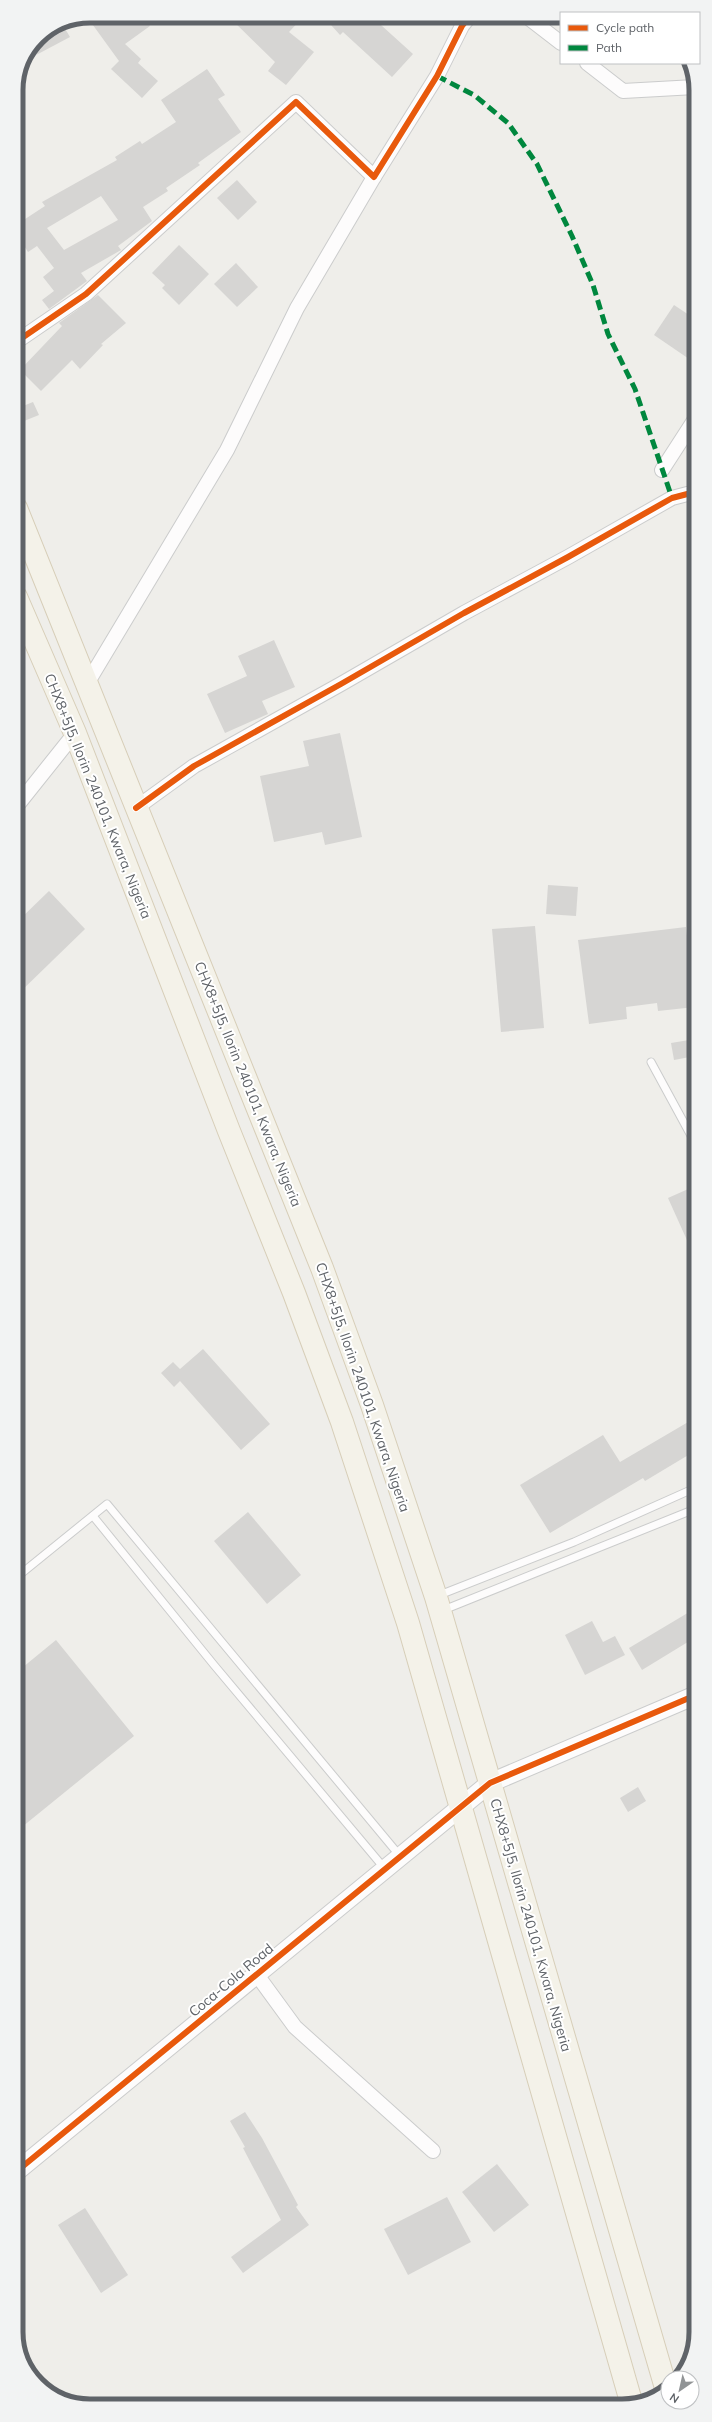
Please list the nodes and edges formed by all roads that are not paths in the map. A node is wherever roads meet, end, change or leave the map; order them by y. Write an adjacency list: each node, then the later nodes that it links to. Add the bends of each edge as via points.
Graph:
1 (461, 23): 6 (street, via 437,76)
2 (535, 23): 3 (street)
3 (560, 42)
4 (588, 64): 5 (street, via 623,91)
5 (689, 87)
6 (374, 177): 7 (street, via 296,102 86,294); 13 (street, via 297,308 227,450)
7 (23, 337)
8 (689, 428): 9 (street)
9 (662, 470)
10 (689, 494): 16 (street, via 672,498 194,766)
11 (23, 525): 13 (main road, CHX8+5J5, Ilorin 240101, Kwara, Nigeria)
12 (23, 613): 14 (main road, CHX8+5J5, Ilorin 240101, Kwara, Nigeria)
13 (88, 682): 16 (main road, CHX8+5J5, Ilorin 240101, Kwara, Nigeria)
14 (75, 733): 15 (street); 26 (main road, CHX8+5J5, Ilorin 240101, Kwara, Nigeria, via 342,1422 408,1623)
15 (23, 798)
16 (136, 808): 23 (main road, CHX8+5J5, Ilorin 240101, Kwara, Nigeria, via 322,1268 372,1404)
17 (651, 1062): 18 (lane)
18 (689, 1132)
19 (689, 1491): 23 (lane)
20 (689, 1512): 23 (lane)
21 (93, 1516): 22 (lane); 27 (lane, via 107,1504); 28 (lane)
22 (23, 1572)
23 (438, 1604): 25 (main road, CHX8+5J5, Ilorin 240101, Kwara, Nigeria)
24 (689, 1698): 25 (street, Coca-Cola Road)
25 (490, 1783): 26 (street, Coca-Cola Road); 32 (main road, CHX8+5J5, Ilorin 240101, Kwara, Nigeria)
26 (460, 1807): 27 (street, Coca-Cola Road); 33 (main road, CHX8+5J5, Ilorin 240101, Kwara, Nigeria)
27 (400, 1857): 28 (street, Coca-Cola Road)
28 (385, 1869): 29 (street, Coca-Cola Road)
29 (257, 1975): 30 (street, via 295,2028); 31 (street, Coca-Cola Road)
30 (433, 2151)
31 (23, 2166)
32 (661, 2370)
33 (630, 2398)

